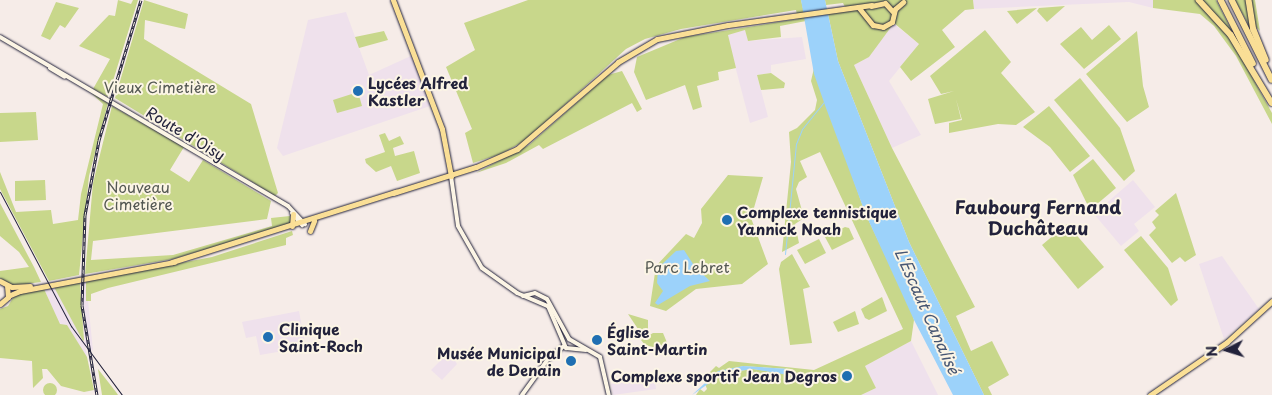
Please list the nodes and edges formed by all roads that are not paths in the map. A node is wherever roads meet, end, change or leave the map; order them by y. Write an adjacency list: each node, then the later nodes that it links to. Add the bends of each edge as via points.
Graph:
1 (1199, 0): 15 (highway, via 1231,35)
2 (1221, 0): 15 (highway)
3 (1232, 0): 14 (highway)
4 (1249, 0): 13 (highway, via 1255,33)
5 (394, 1): 17 (main road, via 437,113)
6 (905, 1): 7 (main road); 10 (main road)
7 (889, 5): 8 (main road, via 881,2); 10 (main road)
8 (872, 6): 9 (main road); 11 (main road)
9 (857, 7): 11 (main road); 16 (main road, via 660,38 641,47 596,80 529,141)
10 (894, 13): 11 (main road, via 892,22 883,27 873,25)
11 (868, 16)
12 (1, 37): 20 (street, Route d'Oisy)
13 (1272, 73)
14 (1272, 80)
15 (1272, 102)
16 (500, 157): 18 (main road); 19 (main road)
17 (450, 163): 18 (main road); 19 (main road)
18 (460, 170): 19 (main road)
19 (451, 174): 22 (main road); 32 (street, via 458,226 479,264)
20 (281, 203): 21 (street); 24 (street)
21 (293, 214): 24 (street); 25 (main road)
22 (330, 214): 23 (main road); 24 (main road)
23 (314, 221): 24 (main road); 26 (main road)
24 (303, 224): 25 (main road); 27 (main road, via 226,251)
25 (292, 226): 27 (main road)
26 (310, 231)
27 (172, 262): 28 (main road)
28 (91, 277): 30 (main road); 31 (main road)
29 (0, 281): 30 (main road)
30 (7, 286): 31 (main road)
31 (8, 296): 34 (main road)
32 (523, 296): 36 (street, via 535,293 548,299); 38 (street, via 548,306)
33 (1272, 301): 37 (main road)
34 (0, 304)
35 (1272, 305): 37 (main road)
36 (572, 342): 38 (street); 38 (street); 39 (street)
37 (1225, 343): 42 (main road)
38 (565, 347): 39 (street); 40 (street, via 548,359)
39 (586, 350): 41 (street, via 598,355 603,362)
40 (522, 395)
41 (609, 395)
42 (1150, 395)

